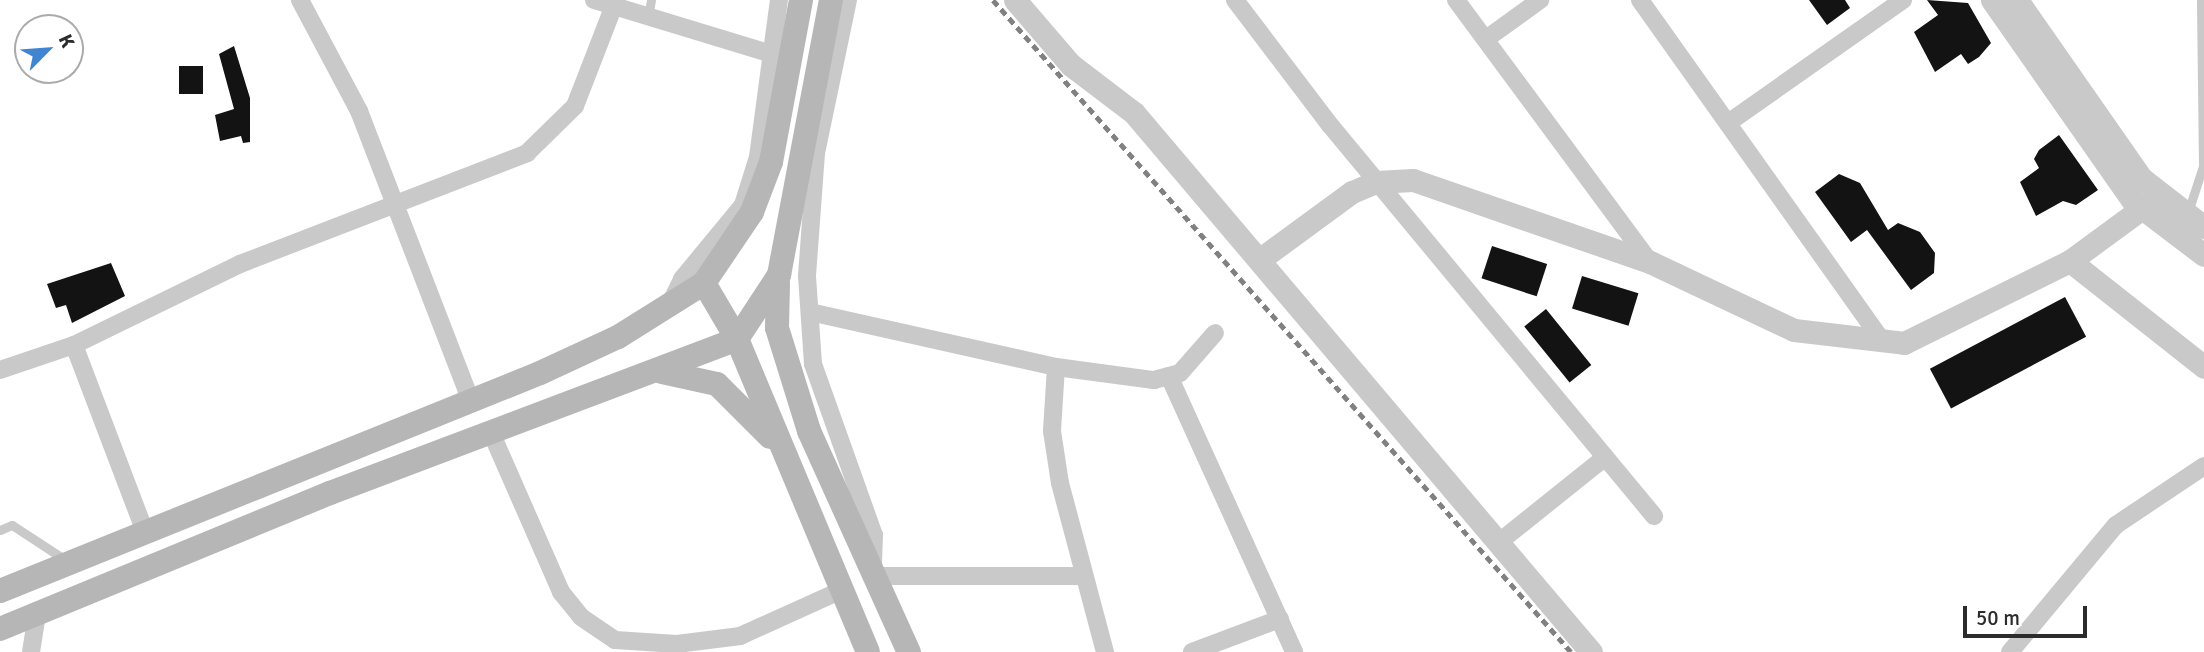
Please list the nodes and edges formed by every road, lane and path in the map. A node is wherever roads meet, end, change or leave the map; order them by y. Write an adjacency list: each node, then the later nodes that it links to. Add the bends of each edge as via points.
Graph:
1 (300, 0): 24 (street, via 359,111)
2 (594, 0): 16 (street)
3 (779, 0): 20 (street)
4 (801, 0): 31 (main road, via 771,162 752,212)
5 (831, 0): 30 (main road)
6 (848, 0): 33 (street, via 816,153)
7 (1014, 0): 27 (street, via 1071,65 1134,113)
8 (1456, 0): 18 (street)
9 (1540, 0): 18 (street)
10 (1640, 0): 21 (street)
11 (1903, 0): 21 (street)
12 (1992, 0): 23 (street, via 2094,152)
13 (2017, 0): 23 (street, via 2141,177)
14 (2201, 0): 19 (lane)
15 (1245, 4): 22 (street)
16 (613, 8): 17 (street); 24 (street, via 584,91 553,133 513,160)
17 (649, 9): 20 (street)
18 (1486, 39): 29 (street)
19 (2203, 44): 25 (lane, via 2203,166)
20 (772, 54): 32 (street, via 758,157 743,205 682,279)
21 (1728, 123): 36 (street)
22 (1376, 182): 27 (street, via 1352,192); 29 (street, via 1413,180); 45 (street)
23 (2152, 202): 25 (street); 26 (street); 28 (street)
24 (394, 206): 37 (street, via 240,264); 43 (street)
25 (2195, 220)
26 (2204, 255)
27 (1259, 260): 51 (street)
28 (2070, 261): 36 (street, via 1904,343); 39 (street)
29 (1650, 262): 36 (street, via 1794,330)
30 (779, 275): 35 (main road); 53 (main road, via 778,328 787,370)
31 (704, 283): 32 (main road); 35 (main road)
32 (669, 308): 43 (main road, via 618,337)
33 (810, 312): 38 (street); 53 (street, via 813,365 874,535)
34 (1214, 333): 42 (street, via 1199,359)
35 (737, 339): 41 (main road); 46 (main road)
36 (1883, 342)
37 (74, 345): 40 (street); 49 (street)
38 (1056, 367): 42 (street); 54 (street, via 1052,431)
39 (2204, 367)
40 (0, 370)
41 (658, 371): 44 (main road); 46 (main road, via 717,384 742,403)
42 (1169, 376): 58 (street)
43 (471, 401): 49 (main road)
44 (490, 430): 55 (street, via 561,592 581,617 615,640 677,644 740,636); 57 (main road)
45 (1604, 458): 48 (street); 51 (street)
46 (789, 462): 55 (main road)
47 (2204, 466): 67 (street, via 2116,525)
48 (1654, 516)
49 (144, 529): 52 (main road)
50 (0, 530): 52 (lane, via 12,525)
51 (1498, 543): 66 (street)
52 (68, 562): 56 (main road)
53 (874, 573): 54 (street); 55 (main road); 62 (main road)
54 (1080, 576): 63 (street)
55 (842, 590): 61 (main road)
56 (0, 591)
57 (37, 615): 59 (main road); 60 (street)
58 (1280, 619): 64 (street); 65 (street)
59 (0, 629)
60 (31, 652)
61 (868, 652)
62 (909, 652)
63 (1105, 652)
64 (1192, 652)
65 (1294, 652)
66 (1591, 652)
67 (2010, 652)

